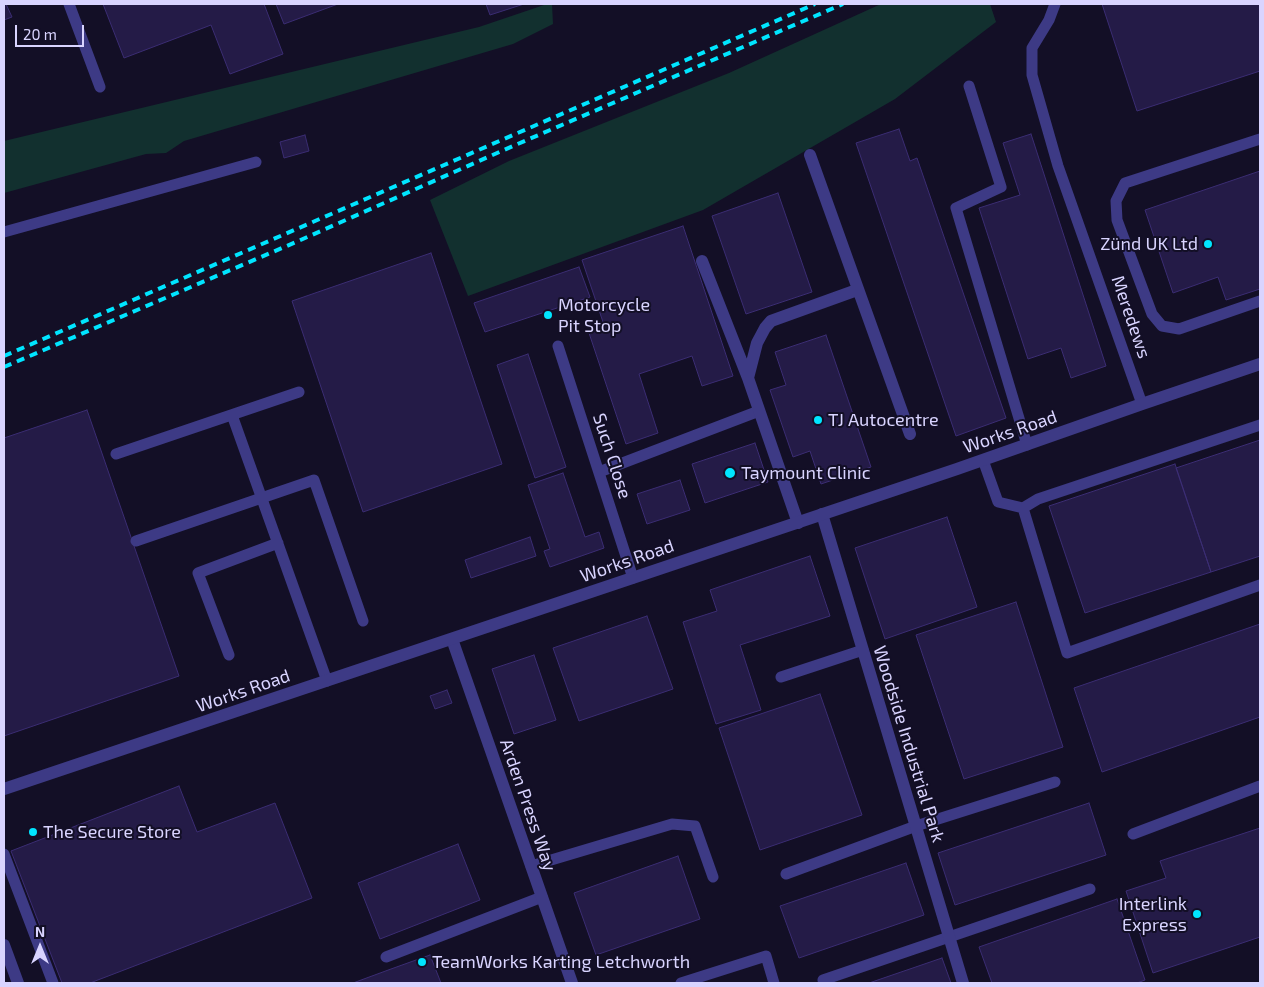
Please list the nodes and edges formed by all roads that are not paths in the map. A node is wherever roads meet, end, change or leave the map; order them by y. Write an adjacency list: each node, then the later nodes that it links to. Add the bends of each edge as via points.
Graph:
1 (69, 4): 4 (lane)
2 (1055, 4): 16 (lane, Meredews, via 1032,48 1032,75 1058,166)
3 (969, 86): 21 (lane, via 1001,187 956,208)
4 (100, 87)
5 (1260, 139): 11 (lane, via 1124,183 1116,200 1117,220 1152,314 1162,326 1180,329)
6 (810, 154): 10 (street)
7 (256, 162): 8 (lane)
8 (4, 232)
9 (702, 261): 14 (street)
10 (857, 290): 14 (street, via 771,321 757,343); 20 (street)
11 (1260, 301)
12 (558, 346): 24 (lane, Such Close)
13 (1260, 364): 16 (street, Works Road)
14 (748, 378): 17 (street)
15 (299, 392): 18 (lane)
16 (1142, 404): 21 (street, Works Road)
17 (759, 411): 24 (lane); 28 (street)
18 (232, 415): 22 (lane); 25 (lane)
19 (1260, 425): 26 (lane, via 1038,499)
20 (910, 434)
21 (1027, 445): 23 (street, Works Road)
22 (116, 454)
23 (984, 460): 26 (lane, via 998,502); 27 (street, Works Road)
24 (599, 472): 31 (lane, Such Close)
25 (262, 498): 29 (lane); 30 (lane); 33 (lane, via 314,480)
26 (1023, 508): 32 (lane, via 1067,653)
27 (822, 514): 28 (street, Works Road); 35 (street, Woodside Industrial Park)
28 (798, 523): 31 (street, Works Road)
29 (136, 541)
30 (278, 543): 36 (lane, via 198,573); 38 (lane)
31 (633, 578): 34 (street, Works Road)
32 (1260, 585)
33 (363, 621)
34 (452, 639): 38 (street, Works Road); 45 (street, Arden Press Way)
35 (863, 650): 37 (lane); 42 (street, Woodside Industrial Park)
36 (229, 655)
37 (781, 677)
38 (328, 681): 41 (street, Works Road)
39 (1055, 782): 42 (lane)
40 (1260, 786): 43 (lane)
41 (4, 789)
42 (916, 826): 46 (lane); 50 (street, Woodside Industrial Park)
43 (1132, 834)
44 (4, 854): 55 (lane)
45 (531, 866): 47 (lane, via 672,824 695,826); 49 (street, Arden Press Way)
46 (786, 874)
47 (713, 877)
48 (1090, 889): 50 (lane)
49 (542, 897): 52 (lane); 56 (street, Arden Press Way)
50 (949, 937): 53 (lane); 59 (street, Woodside Industrial Park)
51 (4, 945): 54 (street)
52 (386, 957)
53 (823, 980)
54 (18, 983)
55 (53, 983)
56 (572, 983)
57 (681, 983): 58 (lane, via 766,956)
58 (774, 983)
59 (963, 983)

